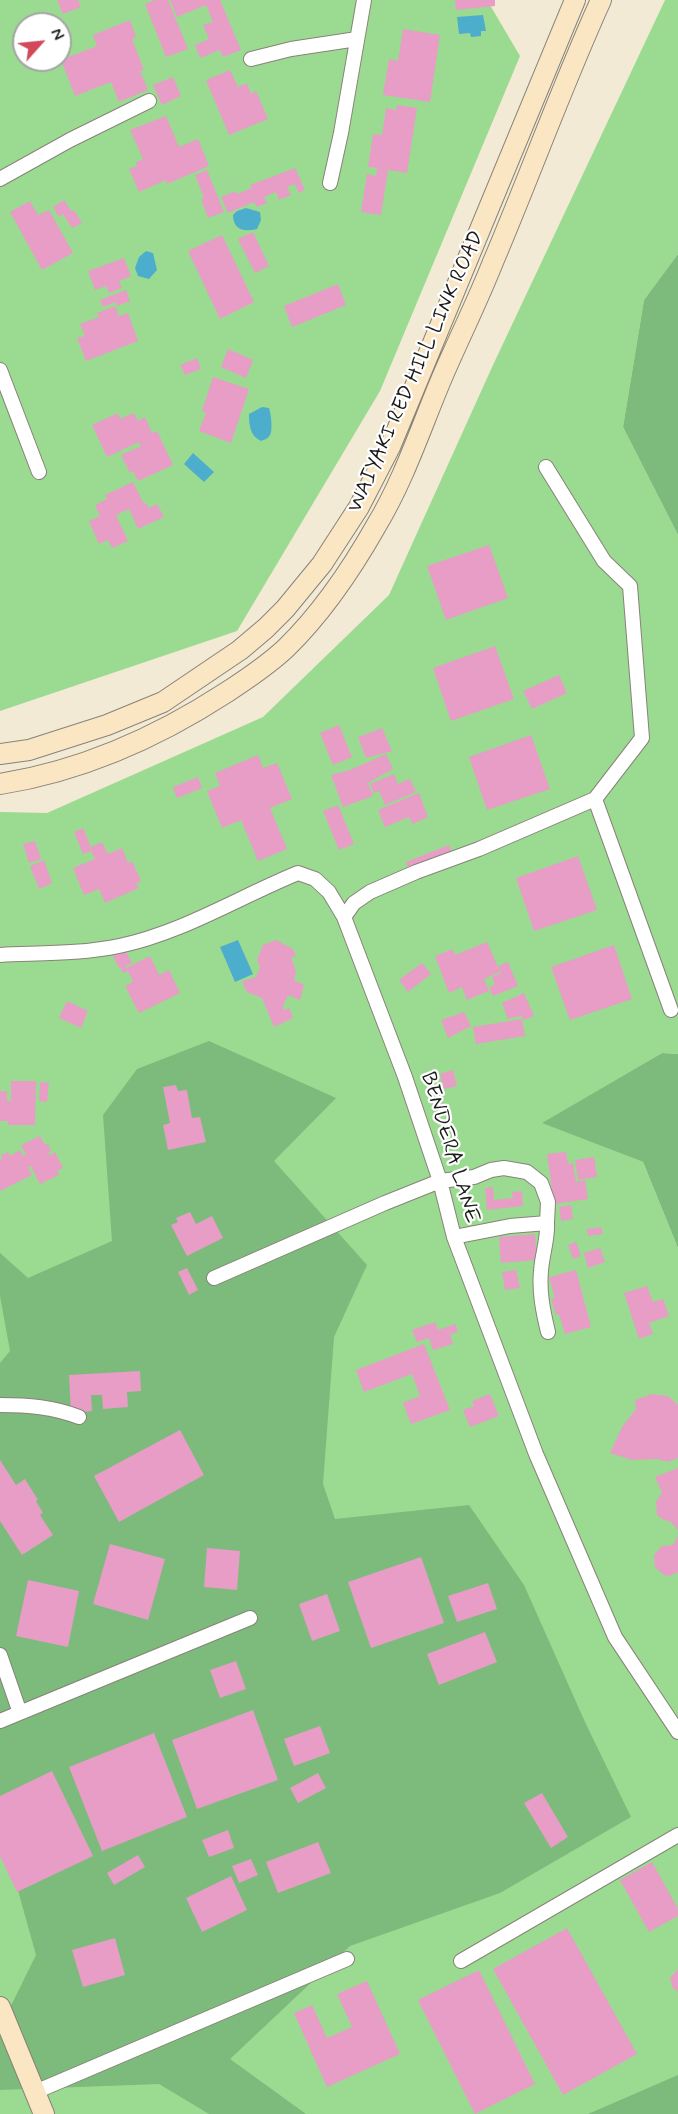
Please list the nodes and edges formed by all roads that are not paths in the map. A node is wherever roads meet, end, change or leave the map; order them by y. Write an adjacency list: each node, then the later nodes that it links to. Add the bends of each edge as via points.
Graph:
1 (364, 0): 4 (street)
2 (575, 0): 12 (main road, WAIYAKI RED HILL LINK ROAD, via 390,447 359,507 322,564 266,628 163,702 29,750)
3 (600, 0): 13 (main road, WAIYAKI RED HILL LINK ROAD, via 399,482 377,525 324,606 278,654 190,716 89,762)
4 (357, 39): 5 (street); 8 (street)
5 (251, 59)
6 (149, 101): 7 (street)
7 (0, 180)
8 (330, 183)
9 (0, 370): 11 (street)
10 (546, 467): 14 (street, via 604,561 630,586 642,738)
11 (39, 472)
12 (0, 754)
13 (0, 784)
14 (594, 799): 15 (street, via 370,892 354,903); 17 (street)
15 (344, 917): 16 (street, BENDERA LANE, via 322,885 298,873 158,935 119,946); 18 (street, BENDERA LANE)
16 (0, 955)
17 (671, 1010)
18 (440, 1181): 19 (street, via 504,1168 527,1172 541,1183 548,1202); 20 (street, BENDERA LANE); 21 (street)
19 (547, 1223): 20 (street); 22 (street, via 540,1283)
20 (454, 1237): 29 (street, BENDERA LANE, via 536,1454 615,1637)
21 (214, 1278)
22 (548, 1332)
23 (0, 1405): 24 (street, via 60,1410)
24 (79, 1417)
25 (250, 1618): 27 (street)
26 (0, 1655): 27 (street)
27 (20, 1713): 28 (street)
28 (0, 1721)
29 (678, 1732)
30 (678, 1835): 32 (street)
31 (347, 1959): 34 (street)
32 (461, 1961)
33 (1, 2011): 34 (main road)
34 (35, 2091): 35 (main road)
35 (44, 2114)

